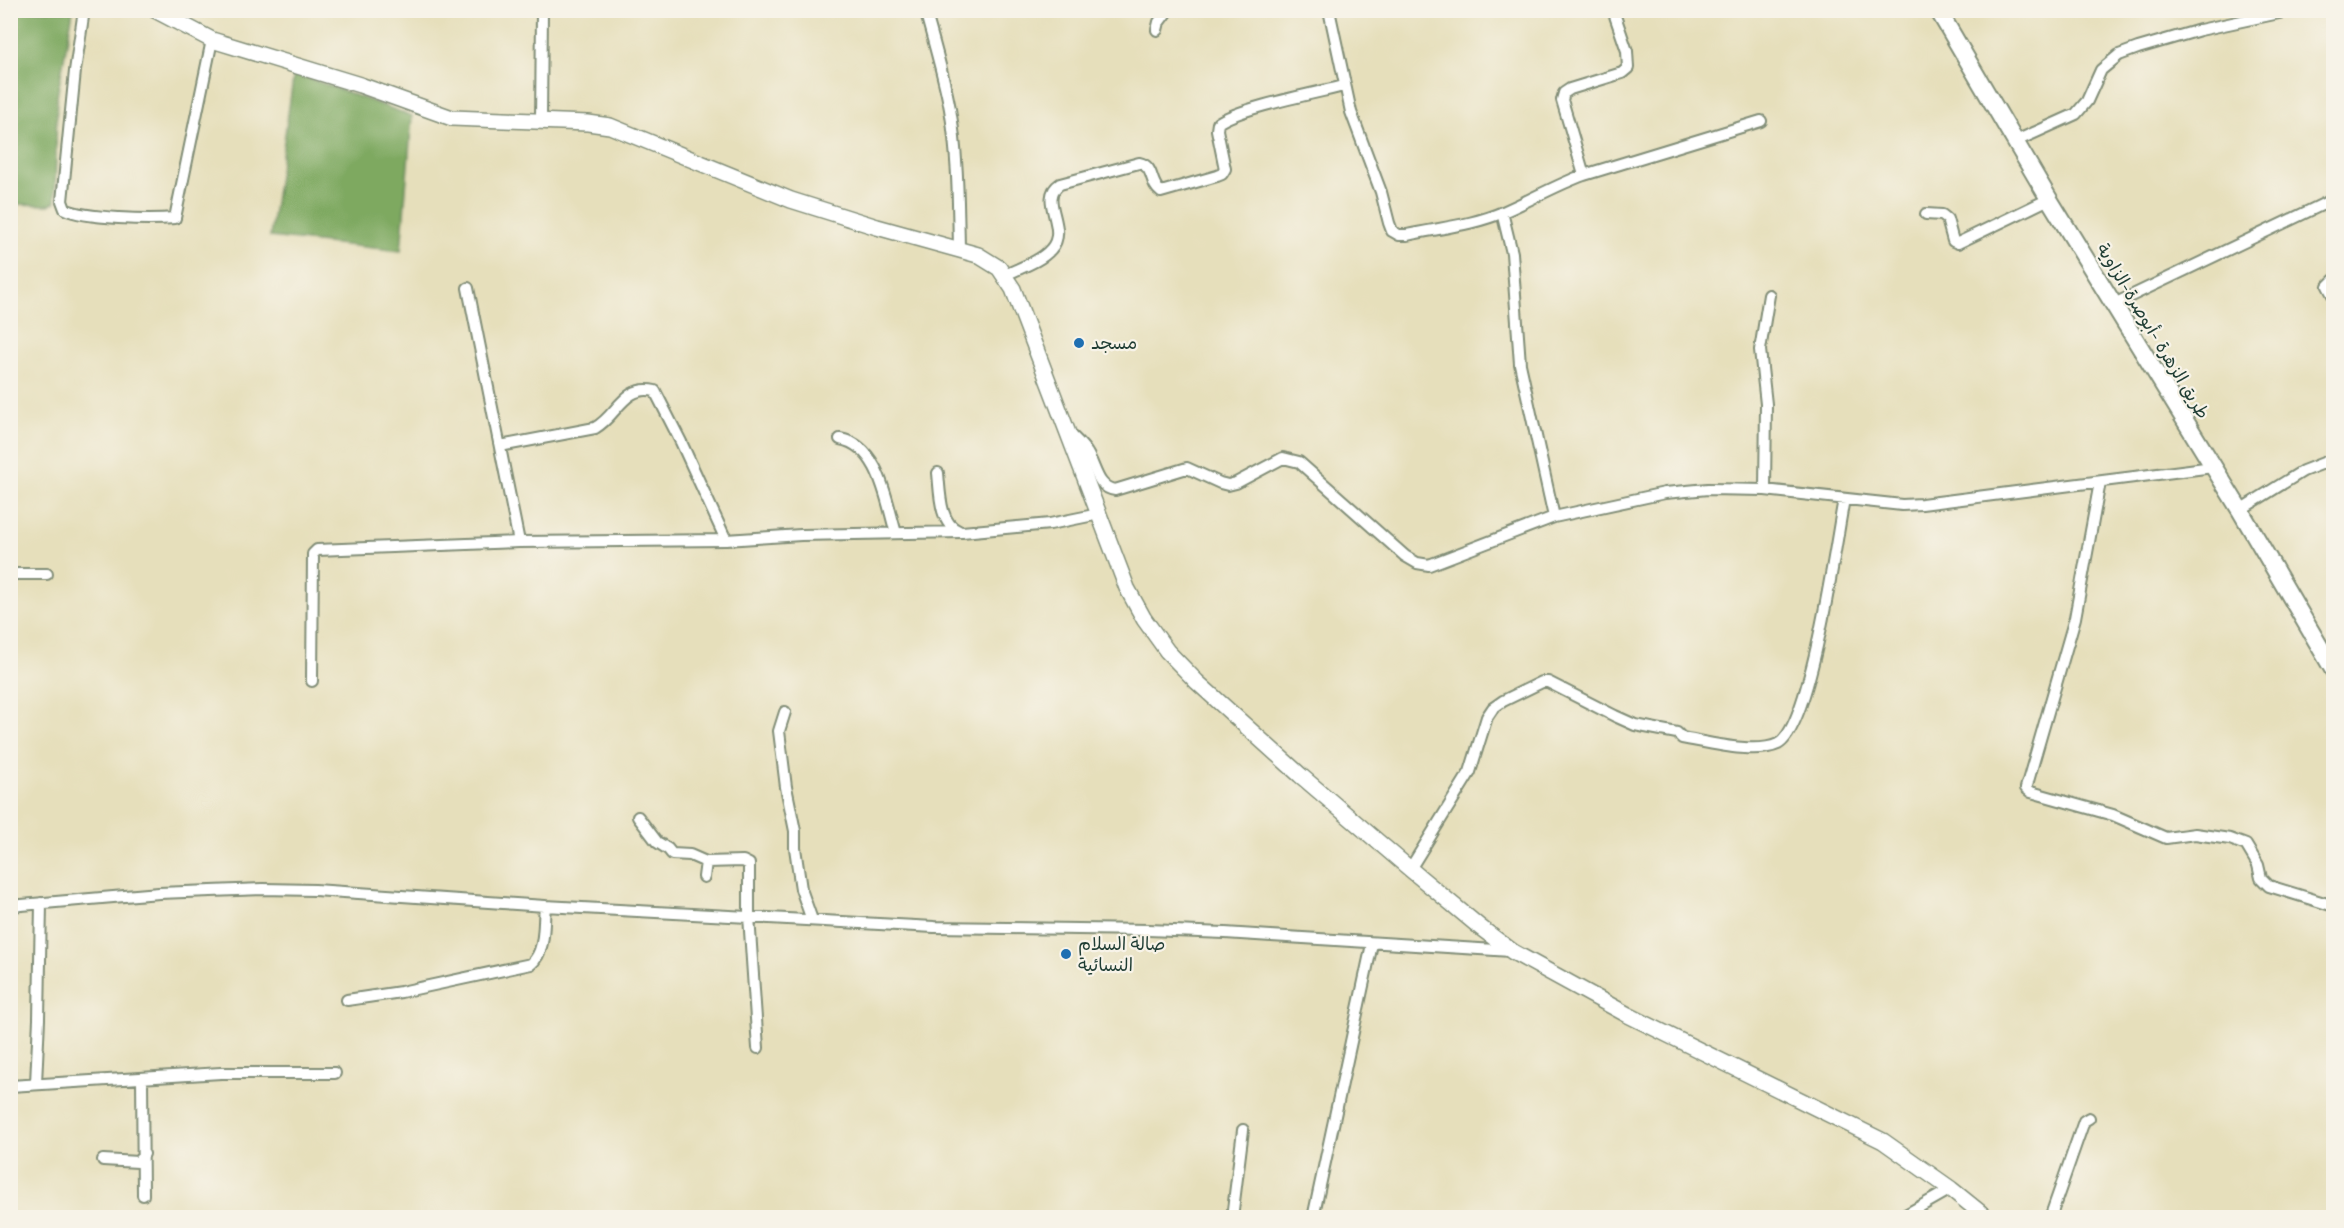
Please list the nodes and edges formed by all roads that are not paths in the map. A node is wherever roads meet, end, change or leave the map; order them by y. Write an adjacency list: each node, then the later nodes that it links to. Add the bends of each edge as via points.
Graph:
1 (84, 10): 12 (street, via 62,201 69,211 97,216 175,218)
2 (155, 10): 12 (main road)
3 (542, 10): 15 (street)
4 (925, 10): 22 (street, via 950,110)
5 (1168, 10): 11 (street)
6 (1329, 10): 13 (street)
7 (1613, 10): 17 (street, via 1627,51 1628,68 1570,89 1562,100)
8 (1938, 10): 16 (main road, طريق الزهرة -أبوصرة-الزاوية)
9 (2293, 10): 10 (street)
10 (2269, 13): 16 (street, via 2119,55 2101,70 2076,114)
11 (1157, 30)
12 (212, 40): 15 (main road, via 452,118)
13 (1344, 86): 20 (street, via 1392,231 1407,235); 23 (street, via 1218,123 1225,169 1217,176 1161,192 1150,169 1139,163 1060,184 1051,195 1057,230 1052,248)
14 (1761, 121): 17 (street)
15 (541, 122): 22 (main road, via 610,126 791,200)
16 (2016, 141): 18 (main road, طريق الزهرة -أبوصرة-الزاوية)
17 (1584, 175): 20 (street)
18 (2049, 199): 21 (street, via 1958,243 1953,241 1947,219); 28 (main road, طريق الزهرة -أبوصرة-الزاوية)
19 (2334, 199): 28 (street)
20 (1502, 213): 40 (street, via 1512,253 1521,364)
21 (1926, 214)
22 (959, 248): 23 (main road, via 986,258)
23 (1005, 275): 29 (main road)
24 (2334, 280): 27 (street, via 2328,287)
25 (468, 288): 31 (street)
26 (1769, 295): 36 (street, via 1760,350 1766,404)
27 (2334, 297)
28 (2115, 304): 33 (main road, طريق الزهرة -أبوصرة-الزاوية)
29 (1067, 432): 39 (main road); 40 (street, via 1087,453 1107,489 1116,490 1186,468 1228,485 1290,458 1417,563 1439,562)
30 (840, 439): 42 (street, via 857,445 876,470)
31 (500, 446): 43 (street, via 596,428 627,396 655,391); 44 (street)
32 (2334, 459): 38 (street, via 2303,471)
33 (2213, 467): 35 (street); 38 (main road, طريق الزهرة -أبوصرة-الزاوية)
34 (938, 473): 41 (street, via 947,522)
35 (2100, 482): 37 (street, via 1922,504); 57 (street, via 2075,618 2026,789 2113,815 2166,838 2195,834 2246,845 2268,886)
36 (1765, 490): 37 (street); 40 (street, via 1665,493)
37 (1844, 499): 52 (street, via 1808,685 1792,727 1779,744 1764,748 1730,746 1682,738 1635,725 1556,684 1542,682 1503,700 1486,717 1470,772)
38 (2240, 510): 47 (main road, طريق الزهرة -أبوصرة-الزاوية)
39 (1099, 514): 41 (street, via 1050,524); 52 (main road, via 1135,603 1167,651 1291,767)
40 (1554, 517)
41 (962, 532): 42 (street)
42 (897, 533): 43 (street)
43 (726, 540): 44 (street)
44 (519, 542): 48 (street, via 315,552)
45 (10, 574): 46 (street)
46 (47, 574)
47 (2334, 671)
48 (312, 681)
49 (785, 712): 59 (street, via 779,731 786,787 801,889)
50 (638, 818): 51 (street, via 672,854 690,855)
51 (706, 862): 53 (street); 58 (street, via 749,864)
52 (1410, 869): 61 (main road)
53 (704, 877)
54 (41, 903): 55 (street); 56 (street, via 159,892 264,889); 66 (street)
55 (10, 906)
56 (545, 906): 58 (street); 62 (street, via 541,950 531,964)
57 (2334, 906)
58 (749, 916): 59 (street); 63 (street)
59 (812, 920): 60 (street, via 934,927 1181,931)
60 (1372, 944): 61 (street); 75 (street)
61 (1514, 952): 72 (main road, via 1628,1015 1883,1142)
62 (347, 1000)
63 (758, 1048)
64 (335, 1073): 65 (street)
65 (142, 1078): 66 (street); 70 (street)
66 (36, 1083): 67 (street)
67 (10, 1086)
68 (2089, 1119): 78 (street, via 2084,1121)
69 (1244, 1130): 74 (street)
70 (144, 1154): 71 (street, via 138,1162); 73 (street)
71 (103, 1160)
72 (1951, 1189): 76 (street); 77 (main road)
73 (143, 1195)
74 (1232, 1218)
75 (1313, 1218)
76 (1900, 1218)
77 (1987, 1218)
78 (2050, 1218)

